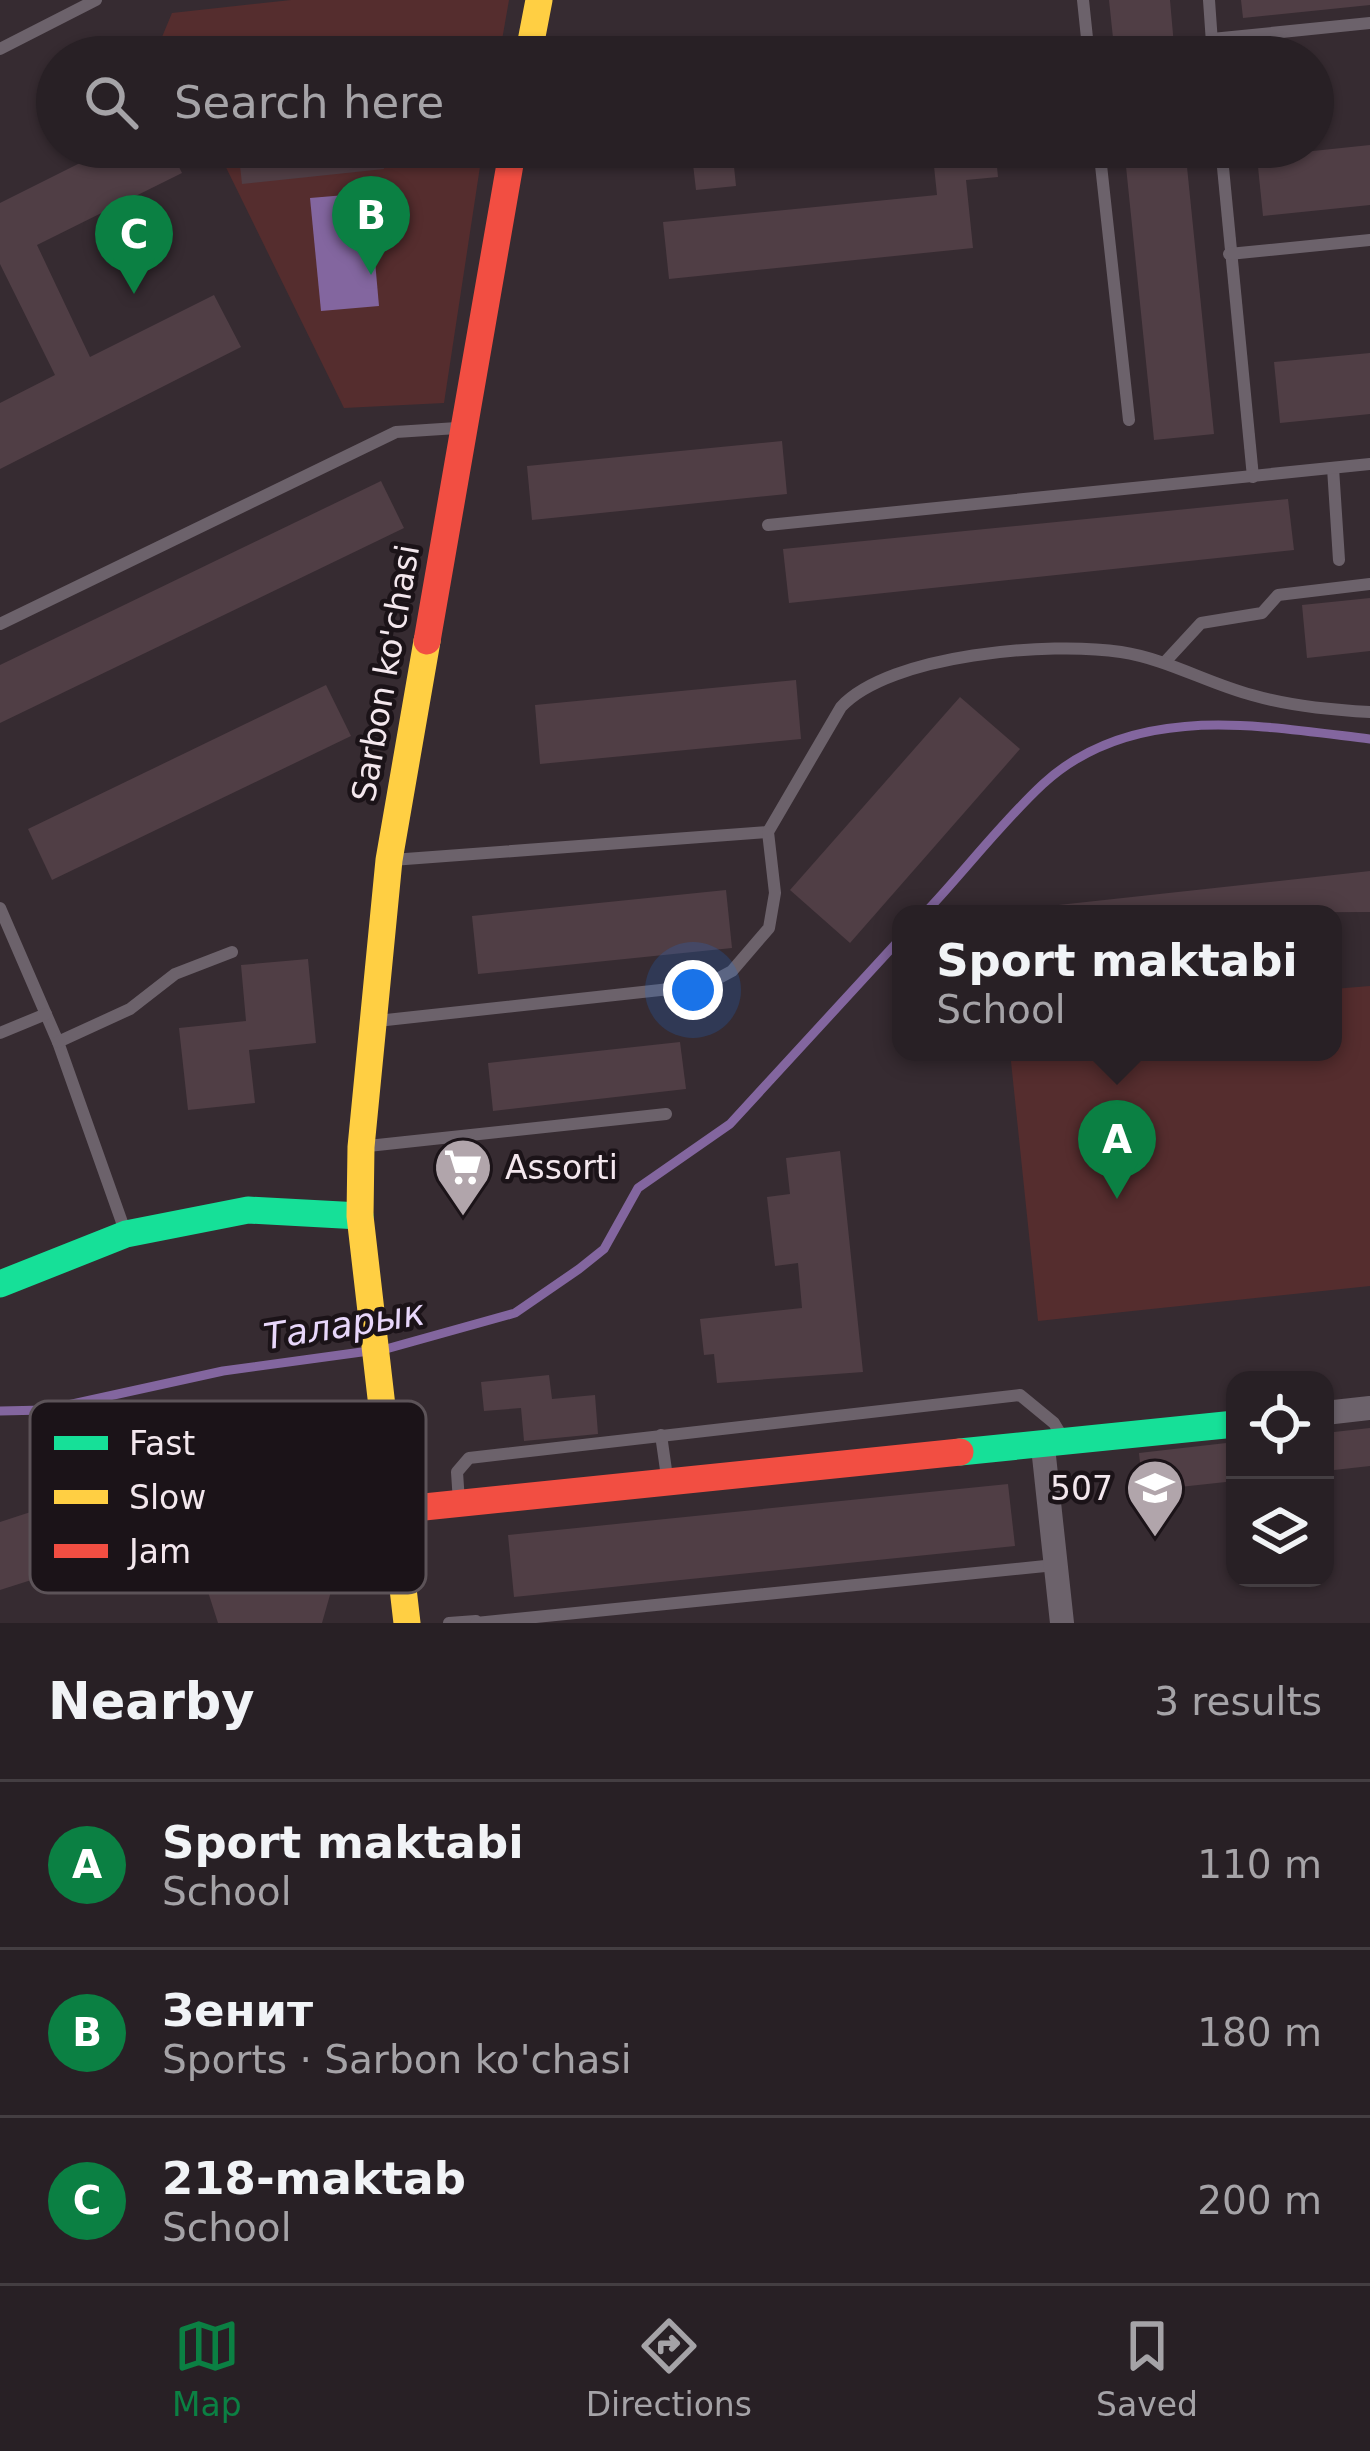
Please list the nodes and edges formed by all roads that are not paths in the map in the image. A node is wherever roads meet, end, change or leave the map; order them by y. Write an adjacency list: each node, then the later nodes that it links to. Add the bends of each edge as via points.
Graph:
1 (96, 0): 10 (lane)
2 (538, 0): 6 (street)
3 (1083, 0): 7 (lane)
4 (1209, 0): 8 (lane)
5 (1370, 22): 9 (lane)
6 (532, 36)
7 (1087, 36)
8 (1212, 36)
9 (1240, 36)
10 (0, 49)
11 (508, 168): 17 (street, Sarbon ko'chasi)
12 (1101, 168): 16 (lane)
13 (1223, 168): 15 (lane)
14 (1370, 240): 15 (lane)
15 (1229, 254): 20 (lane)
16 (1130, 420)
17 (465, 428): 24 (lane, via 396,432); 28 (street, Sarbon ko'chasi)
18 (1370, 464): 19 (lane)
19 (1333, 468): 20 (lane); 22 (lane)
20 (1253, 477): 21 (lane)
21 (768, 525)
22 (1339, 560)
23 (1370, 584): 25 (lane, via 1277,595 1262,613 1201,622)
24 (0, 624)
25 (1165, 662): 26 (lane, via 1251,695); 27 (lane, via 1121,652 1036,651 887,674 841,707)
26 (1370, 712)
27 (768, 832): 28 (lane); 32 (lane, via 775,893 769,928 732,971 706,985)
28 (389, 860): 32 (street, Sarbon ko'chasi)
29 (0, 908): 31 (lane)
30 (232, 952): 34 (lane, via 175,974 130,1009)
31 (46, 1014): 33 (lane); 34 (lane)
32 (372, 1022): 36 (street, Sarbon ko'chasi)
33 (0, 1034)
34 (58, 1042): 38 (lane)
35 (666, 1114): 36 (lane)
36 (361, 1147): 37 (street, Sarbon ko'chasi)
37 (360, 1216): 38 (street, via 248,1210); 40 (street, Sarbon ko'chasi)
38 (126, 1234): 39 (street)
39 (0, 1284)
40 (383, 1401)
41 (1370, 1408): 42 (street)
42 (1334, 1412)
43 (1226, 1425): 45 (street)
44 (661, 1435): 45 (lane, via 1020,1396 1054,1423); 46 (lane); 47 (lane, via 469,1458 457,1472)
45 (1055, 1446): 46 (street); 49 (street)
46 (668, 1484): 47 (street)
47 (460, 1505): 48 (street)
48 (426, 1508)
49 (1056, 1564): 51 (lane); 55 (street)
50 (404, 1593): 53 (street, Sarbon ko'chasi)
51 (605, 1616): 52 (lane)
52 (476, 1622): 54 (lane)
53 (407, 1623)
54 (449, 1623)
55 (1062, 1623)

